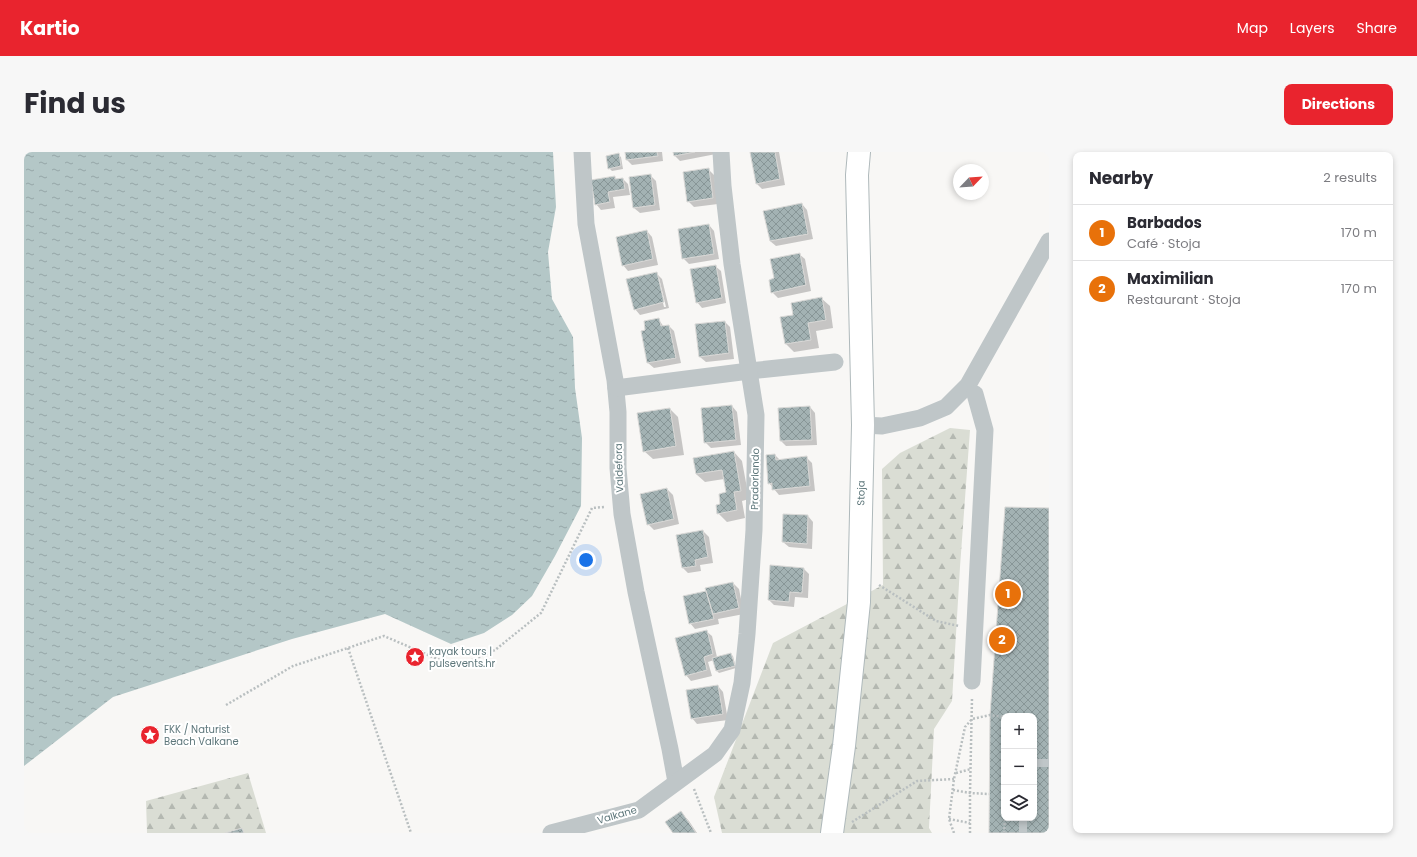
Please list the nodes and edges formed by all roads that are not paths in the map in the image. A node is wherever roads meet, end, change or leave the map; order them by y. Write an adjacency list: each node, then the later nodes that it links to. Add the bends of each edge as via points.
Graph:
1 (582, 152): 7 (street, Valdefora, via 586,224)
2 (721, 152): 6 (street, Pradorlando, via 732,264)
3 (858, 152): 9 (main road, Stoja)
4 (1049, 241): 9 (street, via 968,385 946,407 920,418 882,426)
5 (834, 362): 6 (street)
6 (749, 371): 7 (street); 13 (street, Pradorlando, via 756,415 754,530 742,682 732,730 715,754)
7 (616, 388): 13 (street, Valdefora, via 621,505 636,592 670,749)
8 (975, 394): 10 (street, via 986,430)
9 (863, 425): 15 (main road, Stoja, via 859,602 844,746)
10 (972, 681)
11 (1037, 763): 12 (lane)
12 (1049, 763)
13 (682, 777): 16 (street, Valkane, via 639,810)
14 (1023, 821): 17 (lane)
15 (841, 828)
16 (551, 833)
17 (1023, 833)

